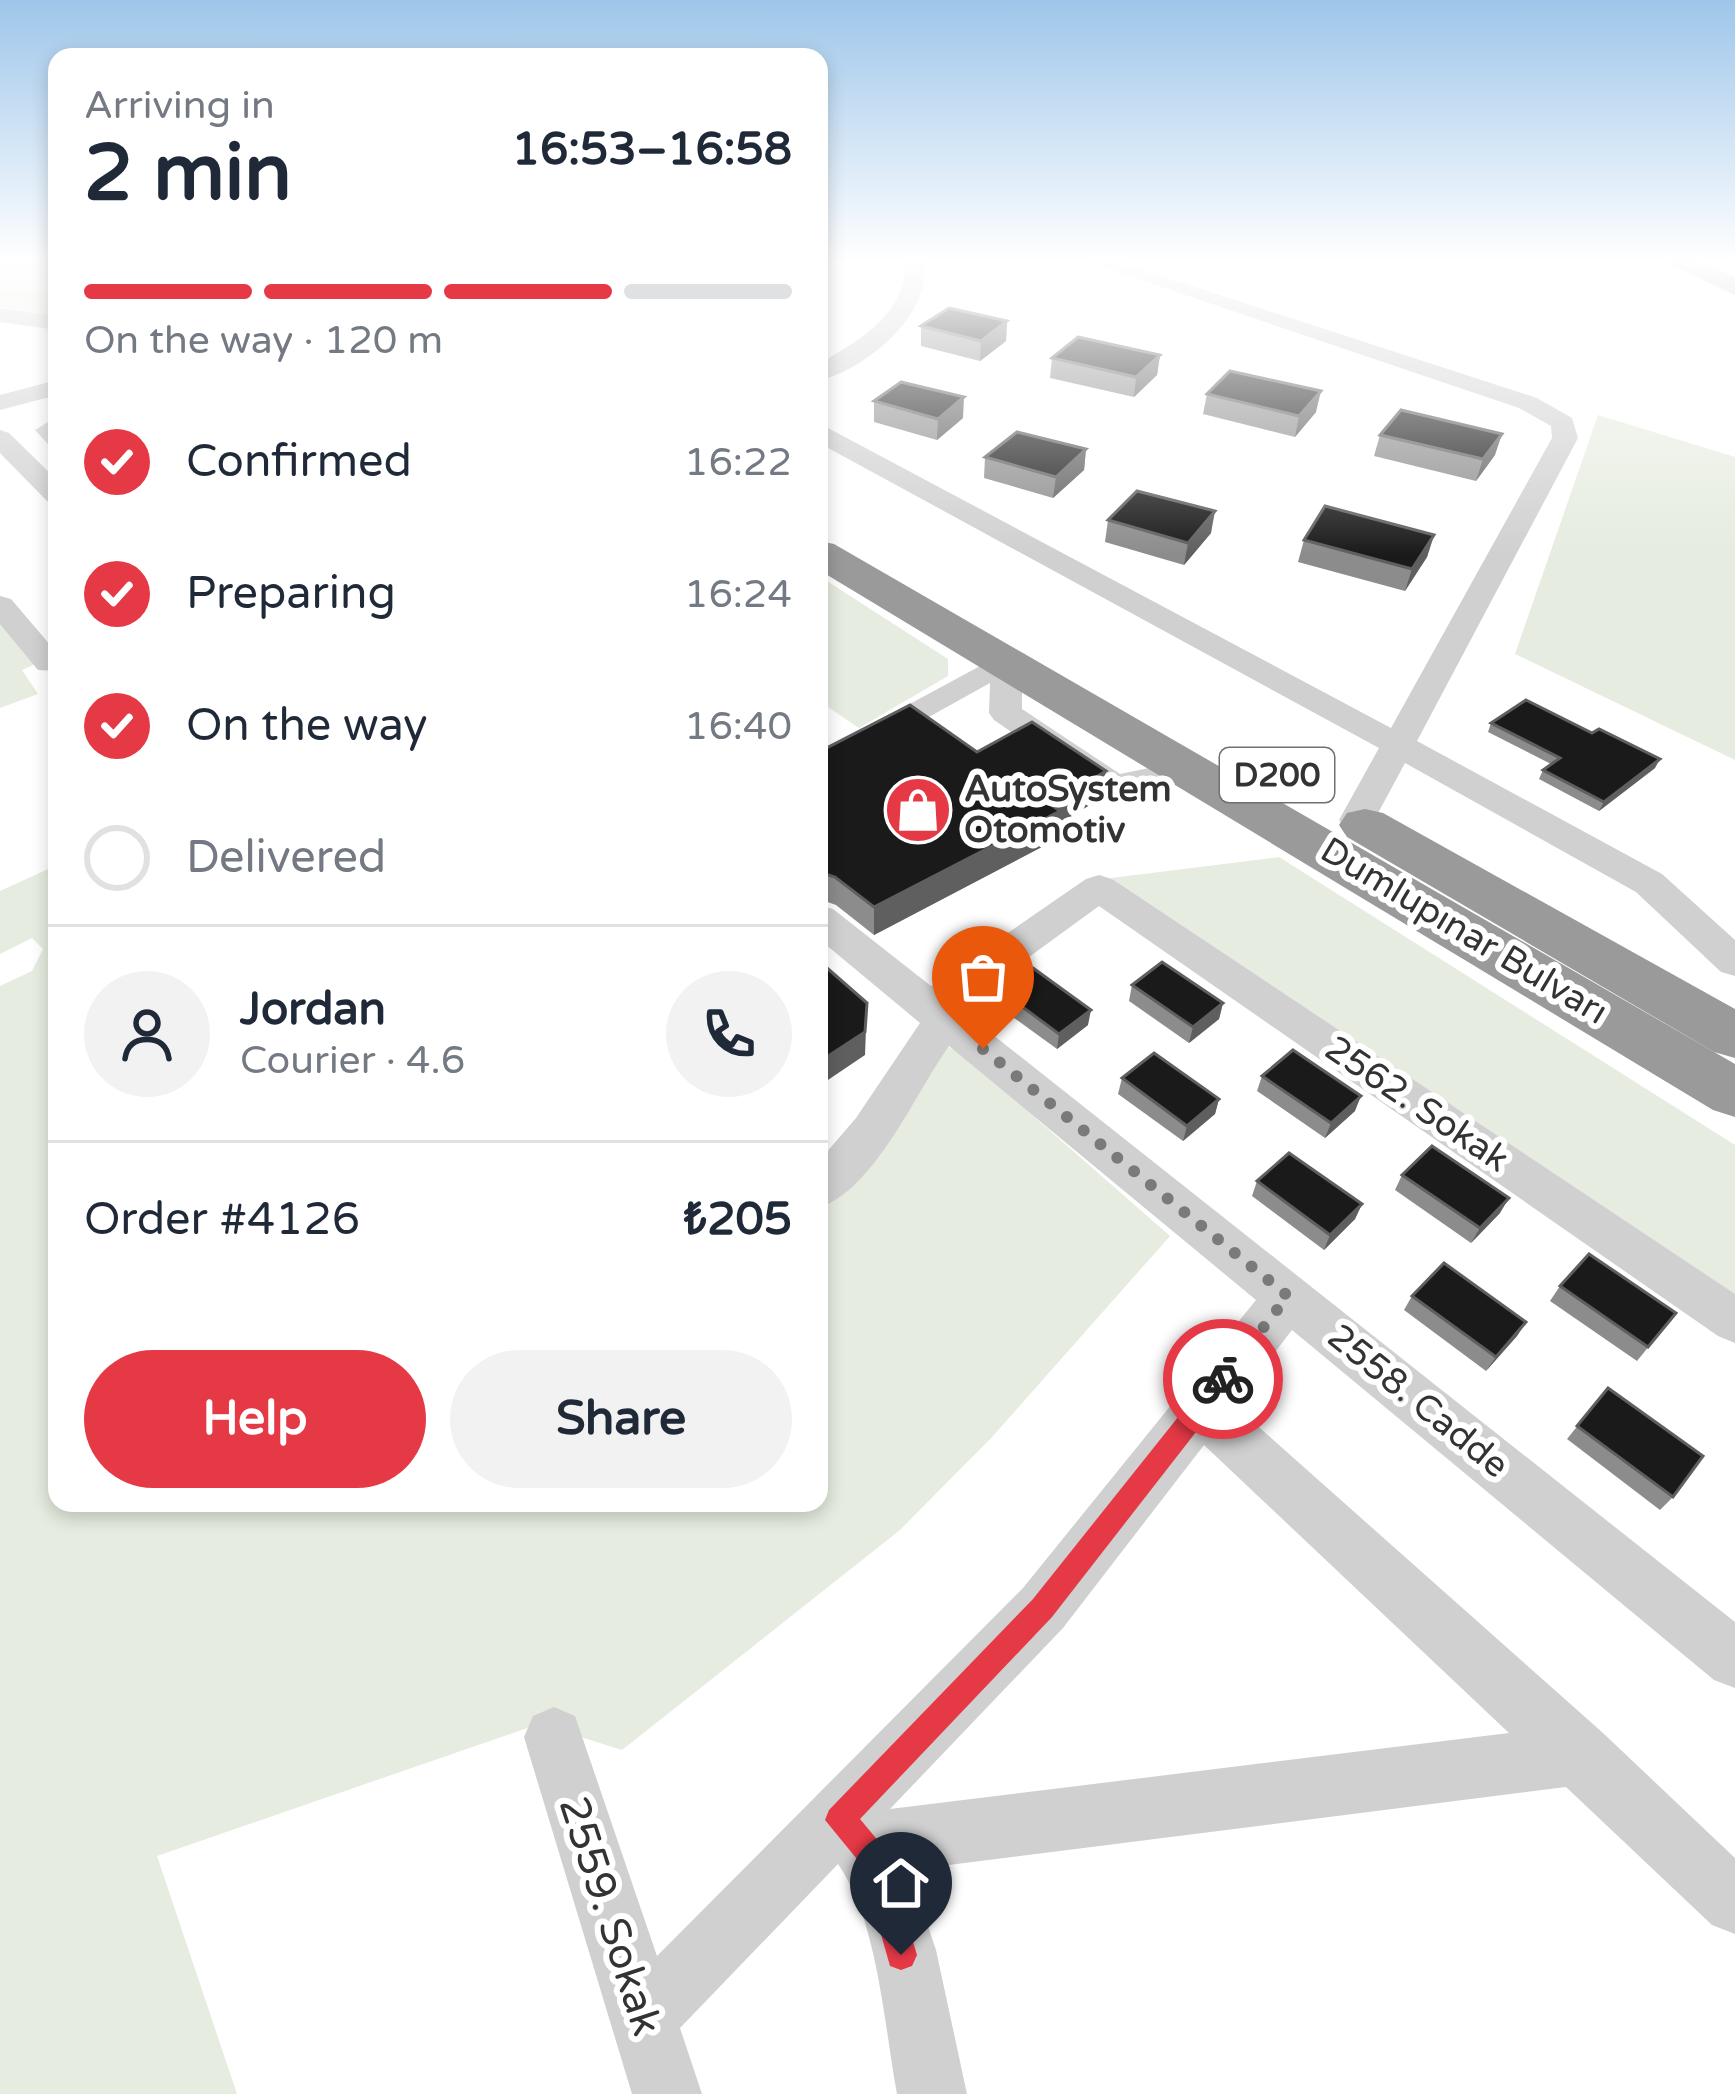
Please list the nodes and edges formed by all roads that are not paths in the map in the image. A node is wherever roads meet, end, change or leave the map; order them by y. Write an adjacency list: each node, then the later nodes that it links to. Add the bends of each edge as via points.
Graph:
1 (1396, 360): 12 (street, via 1528,403 1566,428)
2 (48, 390): 3 (street)
3 (0, 404)
4 (0, 438): 6 (street)
5 (828, 438): 12 (street)
6 (48, 486)
7 (828, 520): 14 (highway, Dumlupınar Bulvarı / D200)
8 (828, 558): 10 (highway, Dumlupınar Bulvarı / D200)
9 (0, 605): 11 (street)
10 (1006, 661): 13 (street); 19 (highway, Dumlupınar Bulvarı / D200)
11 (48, 665)
12 (1398, 745): 14 (street); 16 (street, via 1649,883)
13 (828, 761)
14 (1357, 820): 18 (highway, Dumlupınar Bulvarı / D200)
15 (828, 925): 17 (street, 2558. Cadde)
16 (1735, 962)
17 (938, 1013): 20 (street, via 852,1159); 21 (street, 2558. Cadde); 22 (street, 2562. Sokak, via 1099,887)
18 (1735, 1036)
19 (1735, 1093)
20 (828, 1181)
21 (1288, 1296): 23 (street); 24 (street, 2558. Cadde)
22 (1735, 1322)
23 (1200, 1407): 26 (street); 27 (street)
24 (1735, 1659)
25 (554, 1737): 29 (street, 2559. Sokak)
26 (1581, 1755): 27 (street); 28 (street)
27 (853, 1832): 29 (street); 31 (street, via 891,1908)
28 (1735, 1902)
29 (643, 2018): 30 (street, 2559. Sokak)
30 (667, 2094)
31 (932, 2094)

